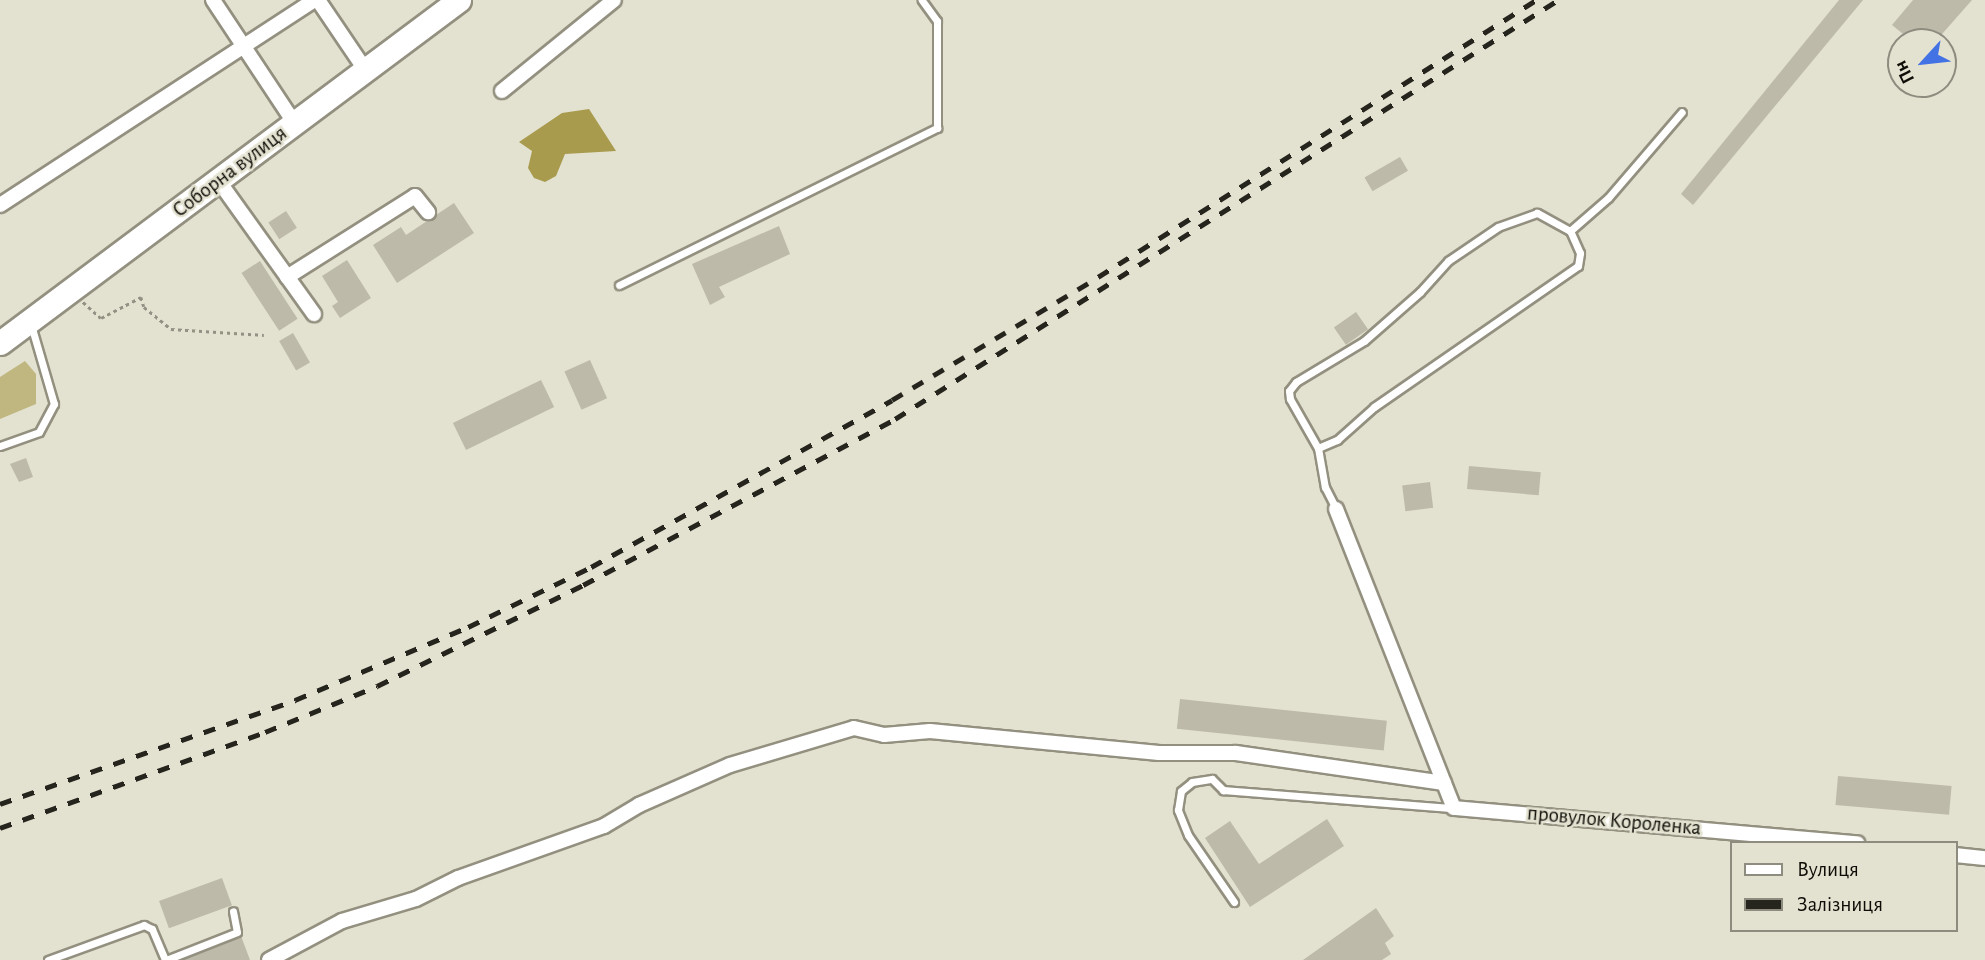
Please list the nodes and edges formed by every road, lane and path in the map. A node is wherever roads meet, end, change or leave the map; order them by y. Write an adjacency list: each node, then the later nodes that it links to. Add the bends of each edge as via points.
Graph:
1 (213, 0): 6 (street)
2 (316, 0): 6 (street); 7 (street)
3 (460, 0): 7 (main road, Соборна вулиця)
4 (614, 0): 8 (street)
5 (922, 0): 16 (lane, via 937,21 937,128)
6 (243, 47): 10 (street); 12 (street)
7 (366, 71): 10 (main road, Соборна вулиця)
8 (502, 92)
9 (1682, 112): 14 (lane, via 1608,198)
10 (295, 124): 11 (main road, Соборна вулиця)
11 (218, 180): 15 (street); 17 (main road, Соборна вулиця)
12 (0, 205)
13 (428, 212): 15 (street, via 415,196)
14 (1570, 231): 23 (lane, via 1580,253 1578,266 1374,407 1338,440); 23 (lane, via 1537,214 1498,227 1448,261 1364,341 1296,382 1289,391 1290,399)
15 (287, 277): 18 (street)
16 (620, 285)
17 (73, 288): 19 (main road, Соборна вулиця); 20 (path, via 101,318 141,297 144,307 171,329)
18 (314, 314)
19 (29, 321): 21 (main road, Соборна вулиця); 22 (lane, via 54,404 39,432)
20 (264, 335)
21 (0, 343)
22 (0, 446)
23 (1318, 448): 24 (lane, via 1325,487)
24 (1336, 509): 25 (street)
25 (1444, 783): 26 (street); 34 (street, via 1236,753 1159,753 930,731 884,736 855,728 730,765 639,805 604,826 458,878 416,899 342,921)
26 (1454, 808): 27 (street, провулок Короленка); 30 (lane, via 1223,790 1212,779 1192,782 1181,792 1178,810 1188,835)
27 (1834, 841)
28 (1957, 855): 29 (street)
29 (1985, 859)
30 (1234, 902)
31 (233, 911): 33 (lane, via 237,932)
32 (48, 960): 33 (lane, via 144,925 152,929)
33 (165, 960)
34 (269, 960)

